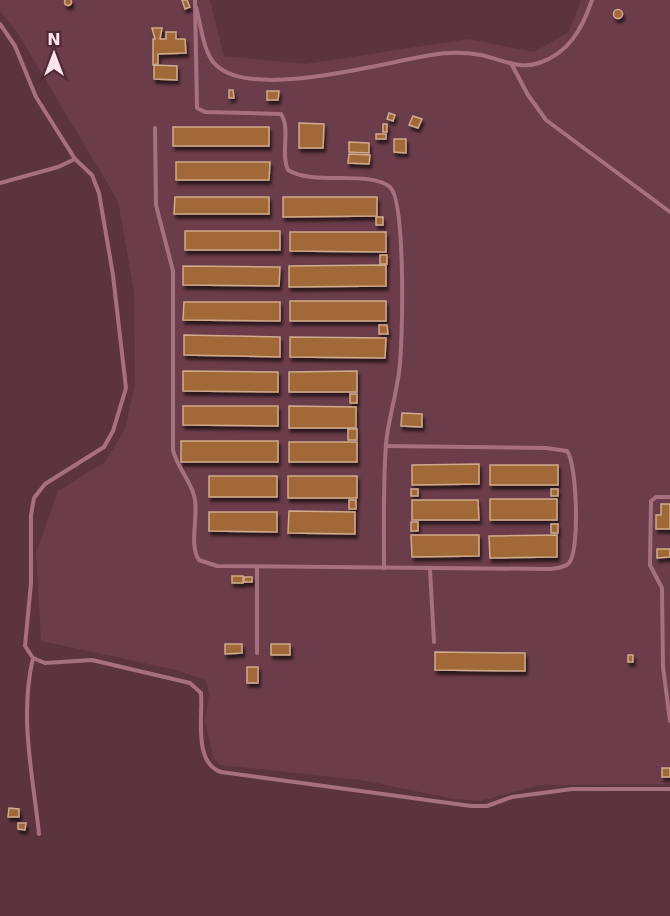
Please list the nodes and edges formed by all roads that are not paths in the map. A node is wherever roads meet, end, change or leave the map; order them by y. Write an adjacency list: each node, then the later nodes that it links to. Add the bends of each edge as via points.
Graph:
1 (592, 0): 4 (lane, via 580,30 563,50 537,64)
2 (195, 1): 4 (lane, via 211,58 217,66 235,74 304,79 461,52); 9 (lane, via 197,108 205,112 281,114 288,170 299,176 376,181 394,192 400,225 400,364)
3 (0, 24): 6 (lane, via 15,46 36,96)
4 (512, 65): 8 (lane, via 546,120)
5 (155, 128): 11 (lane, via 156,205 173,271 173,450 195,498 196,556 210,566)
6 (75, 159): 7 (lane); 16 (lane, via 92,174 99,193 126,388 104,447 45,484 34,498 30,597 24,639)
7 (0, 183)
8 (670, 210)
9 (386, 447): 12 (lane); 13 (lane, via 555,448 567,451 572,458 574,540 573,555 567,565 551,569)
10 (670, 497): 17 (lane, via 651,501 650,562 662,588 664,677)
11 (257, 567): 12 (lane); 15 (lane)
12 (384, 568): 13 (lane)
13 (430, 570): 14 (lane)
14 (434, 642)
15 (257, 653)
16 (33, 658): 18 (lane, via 45,663 92,660 190,683 201,693 199,730 209,764 221,772 471,806 572,789); 19 (lane, via 26,736)
17 (670, 721)
18 (670, 789)
19 (39, 834)

